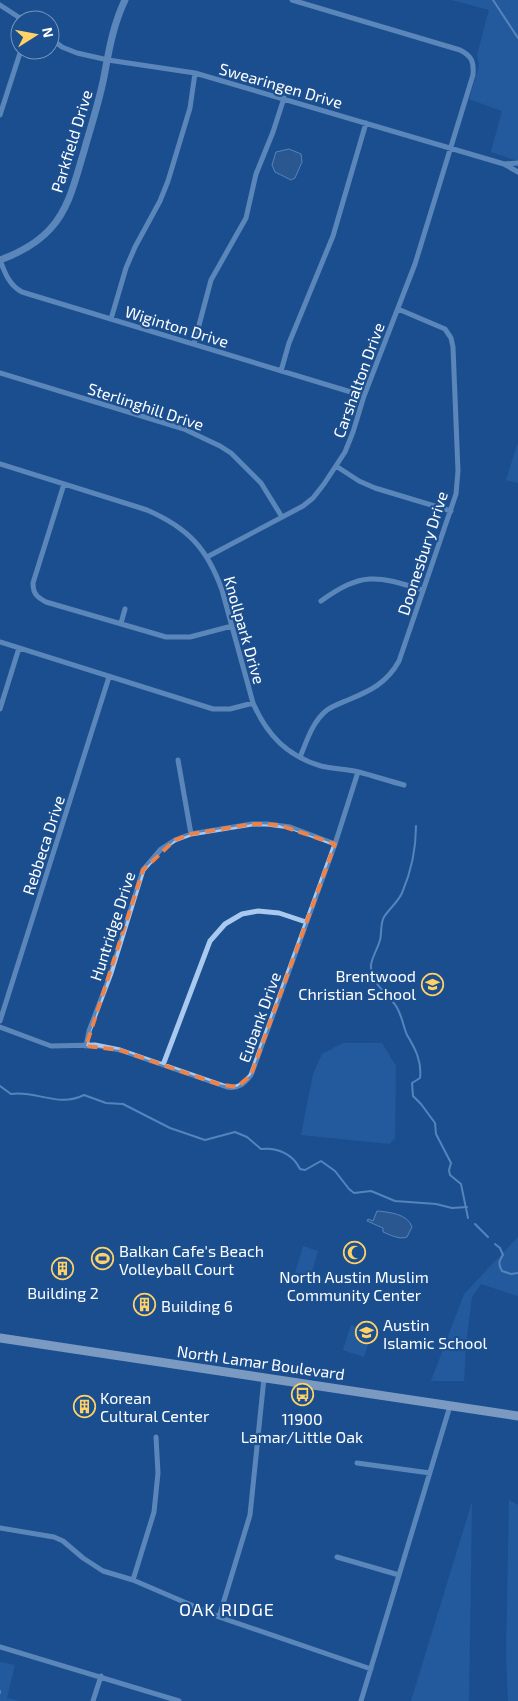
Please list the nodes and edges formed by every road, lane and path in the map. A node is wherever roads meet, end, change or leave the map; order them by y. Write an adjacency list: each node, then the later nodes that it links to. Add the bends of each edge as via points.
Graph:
1 (126, 0): 5 (street, Parkfield Drive, via 113,31)
2 (292, 0): 10 (street, Carshalton Drive, via 467,53 472,60 473,75)
3 (60, 46): 5 (street, Swearingen Drive)
4 (18, 60): 8 (street)
5 (108, 60): 6 (street, Swearingen Drive); 14 (street, Parkfield Drive, via 98,104 61,214 40,240)
6 (195, 73): 7 (street, Swearingen Drive); 16 (street, via 190,108 168,181 126,268)
7 (284, 98): 9 (street, Swearingen Drive); 17 (street, via 256,174 246,218 211,280)
8 (0, 115)
9 (366, 123): 10 (street, Swearingen Drive); 18 (street, via 333,236 289,343)
10 (450, 149): 11 (street, Swearingen Drive); 15 (street, Carshalton Drive)
11 (504, 164): 12 (street, Swearingen Drive); 13 (street, Swearingen Drive)
12 (518, 164)
13 (518, 172)
14 (0, 260): 16 (street, Wiginton Drive, via 10,283 22,292)
15 (398, 309): 20 (street, Carshalton Drive); 24 (street, Doonesbury Drive, via 445,329 454,347 458,484)
16 (111, 319): 17 (street, Wiginton Drive)
17 (194, 344): 18 (street, Wiginton Drive)
18 (281, 371): 20 (street, Wiginton Drive)
19 (0, 374): 25 (street, Sterlinghill Drive, via 208,439 247,468 261,483)
20 (364, 396): 22 (street, Carshalton Drive, via 345,452)
21 (0, 464): 23 (street, Knollpark Drive)
22 (336, 466): 24 (street, via 375,488); 25 (street, Carshalton Drive, via 313,498)
23 (64, 484): 26 (street, Knollpark Drive, via 164,517 189,535); 30 (street, via 33,591 36,597 46,602)
24 (451, 510): 27 (street, Doonesbury Drive)
25 (282, 517): 26 (street, Carshalton Drive)
26 (207, 557): 31 (street, Knollpark Drive, via 216,572)
27 (423, 590): 28 (street, via 391,580 369,578 347,584); 37 (street, Doonesbury Drive, via 395,669 380,685 326,711 312,730)
28 (322, 601)
29 (124, 609): 30 (street)
30 (121, 623): 31 (street, via 179,638)
31 (232, 626): 35 (street, Knollpark Drive)
32 (0, 642): 33 (street)
33 (19, 648): 34 (street); 36 (street)
34 (109, 677): 35 (street, via 213,709 230,709); 44 (street, Rebbeca Drive)
35 (253, 703): 37 (street, Knollpark Drive, via 270,734)
36 (0, 709)
37 (300, 757): 39 (street, Knollpark Drive, via 322,766)
38 (178, 760): 41 (street)
39 (358, 772): 40 (street, Knollpark Drive); 42 (street, Eubank Drive)
40 (404, 785)
41 (191, 834): 42 (street, Huntridge Drive, via 267,824 290,828); 46 (street, Huntridge Drive, via 161,849 143,870)
42 (335, 844): 43 (street, Eubank Drive)
43 (306, 922): 47 (street, via 279,913 258,911 242,914 225,924 210,942); 47 (street, Eubank Drive, via 251,1075 244,1084 227,1087)
44 (0, 1021)
45 (0, 1026): 46 (street, Eubank Drive, via 51,1046)
46 (86, 1046): 47 (street, Eubank Drive, via 105,1046)
47 (163, 1066)
48 (0, 1338): 49 (main road, North Lamar Boulevard)
49 (264, 1378): 50 (main road, North Lamar Boulevard); 59 (street, via 250,1515)
50 (450, 1406): 51 (main road, North Lamar Boulevard); 54 (street)
51 (518, 1416)
52 (156, 1437): 58 (street, via 158,1474 154,1512)
53 (356, 1463): 54 (street)
54 (430, 1473): 57 (street)
55 (0, 1528): 58 (street, via 54,1537 103,1571)
56 (337, 1557): 57 (street)
57 (399, 1575): 61 (street)
58 (133, 1580): 59 (street)
59 (219, 1617): 61 (street)
60 (0, 1647): 62 (street)
61 (371, 1669): 65 (street)
62 (101, 1676): 63 (street); 64 (street)
63 (93, 1701)
64 (179, 1701)
65 (361, 1701)

